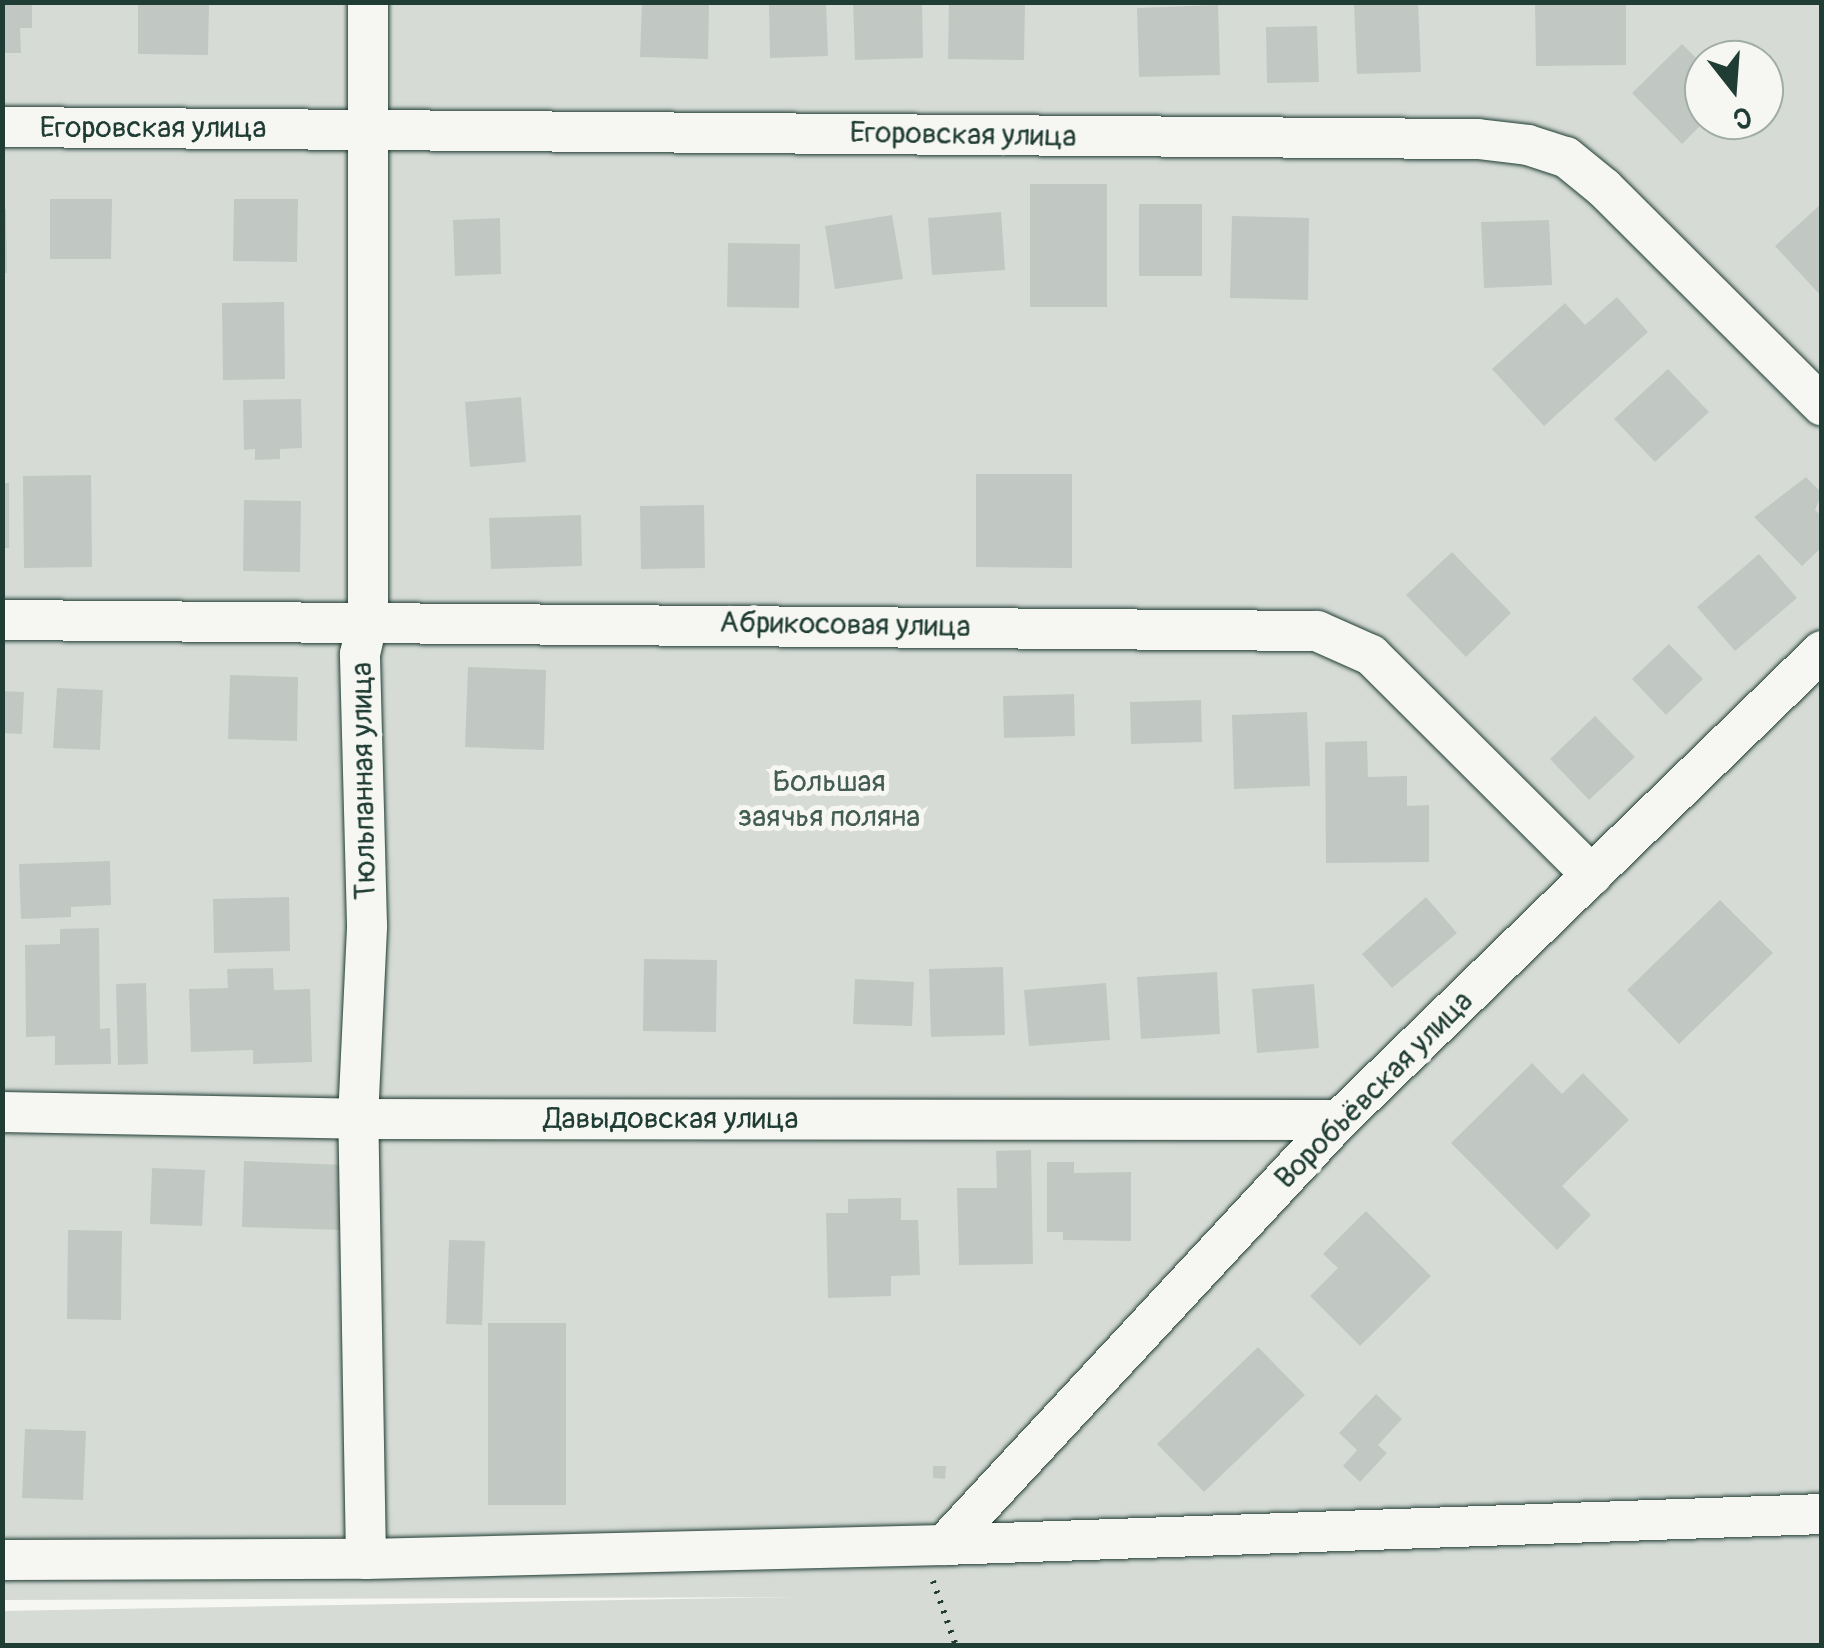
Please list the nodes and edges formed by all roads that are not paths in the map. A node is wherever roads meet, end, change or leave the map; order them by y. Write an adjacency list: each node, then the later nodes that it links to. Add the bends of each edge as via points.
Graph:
1 (368, 2): 3 (street, Тюльпанная улица)
2 (2, 128): 3 (street, Егоровская улица)
3 (369, 130): 4 (street, Егоровская улица, via 1478,139 1528,145 1566,157 1604,188); 5 (street, Тюльпанная улица)
4 (1822, 405)
5 (368, 619): 6 (street, Абрикосовая улица); 8 (street, Абрикосовая улица, via 1317,631 1371,656); 10 (street, Тюльпанная улица, via 360,654 366,925)
6 (2, 620)
7 (1822, 651): 8 (street, Воробьёвская улица)
8 (1592, 875): 11 (street, Воробьёвская улица)
9 (2, 1112): 10 (street, Давыдовская улица)
10 (358, 1119): 11 (street, Давыдовская улица); 14 (street, Тюльпанная улица)
11 (1340, 1120): 13 (street, Воробьёвская улица)
12 (1822, 1514): 13 (street)
13 (944, 1545): 14 (street)
14 (366, 1559): 15 (street)
15 (2, 1560)

